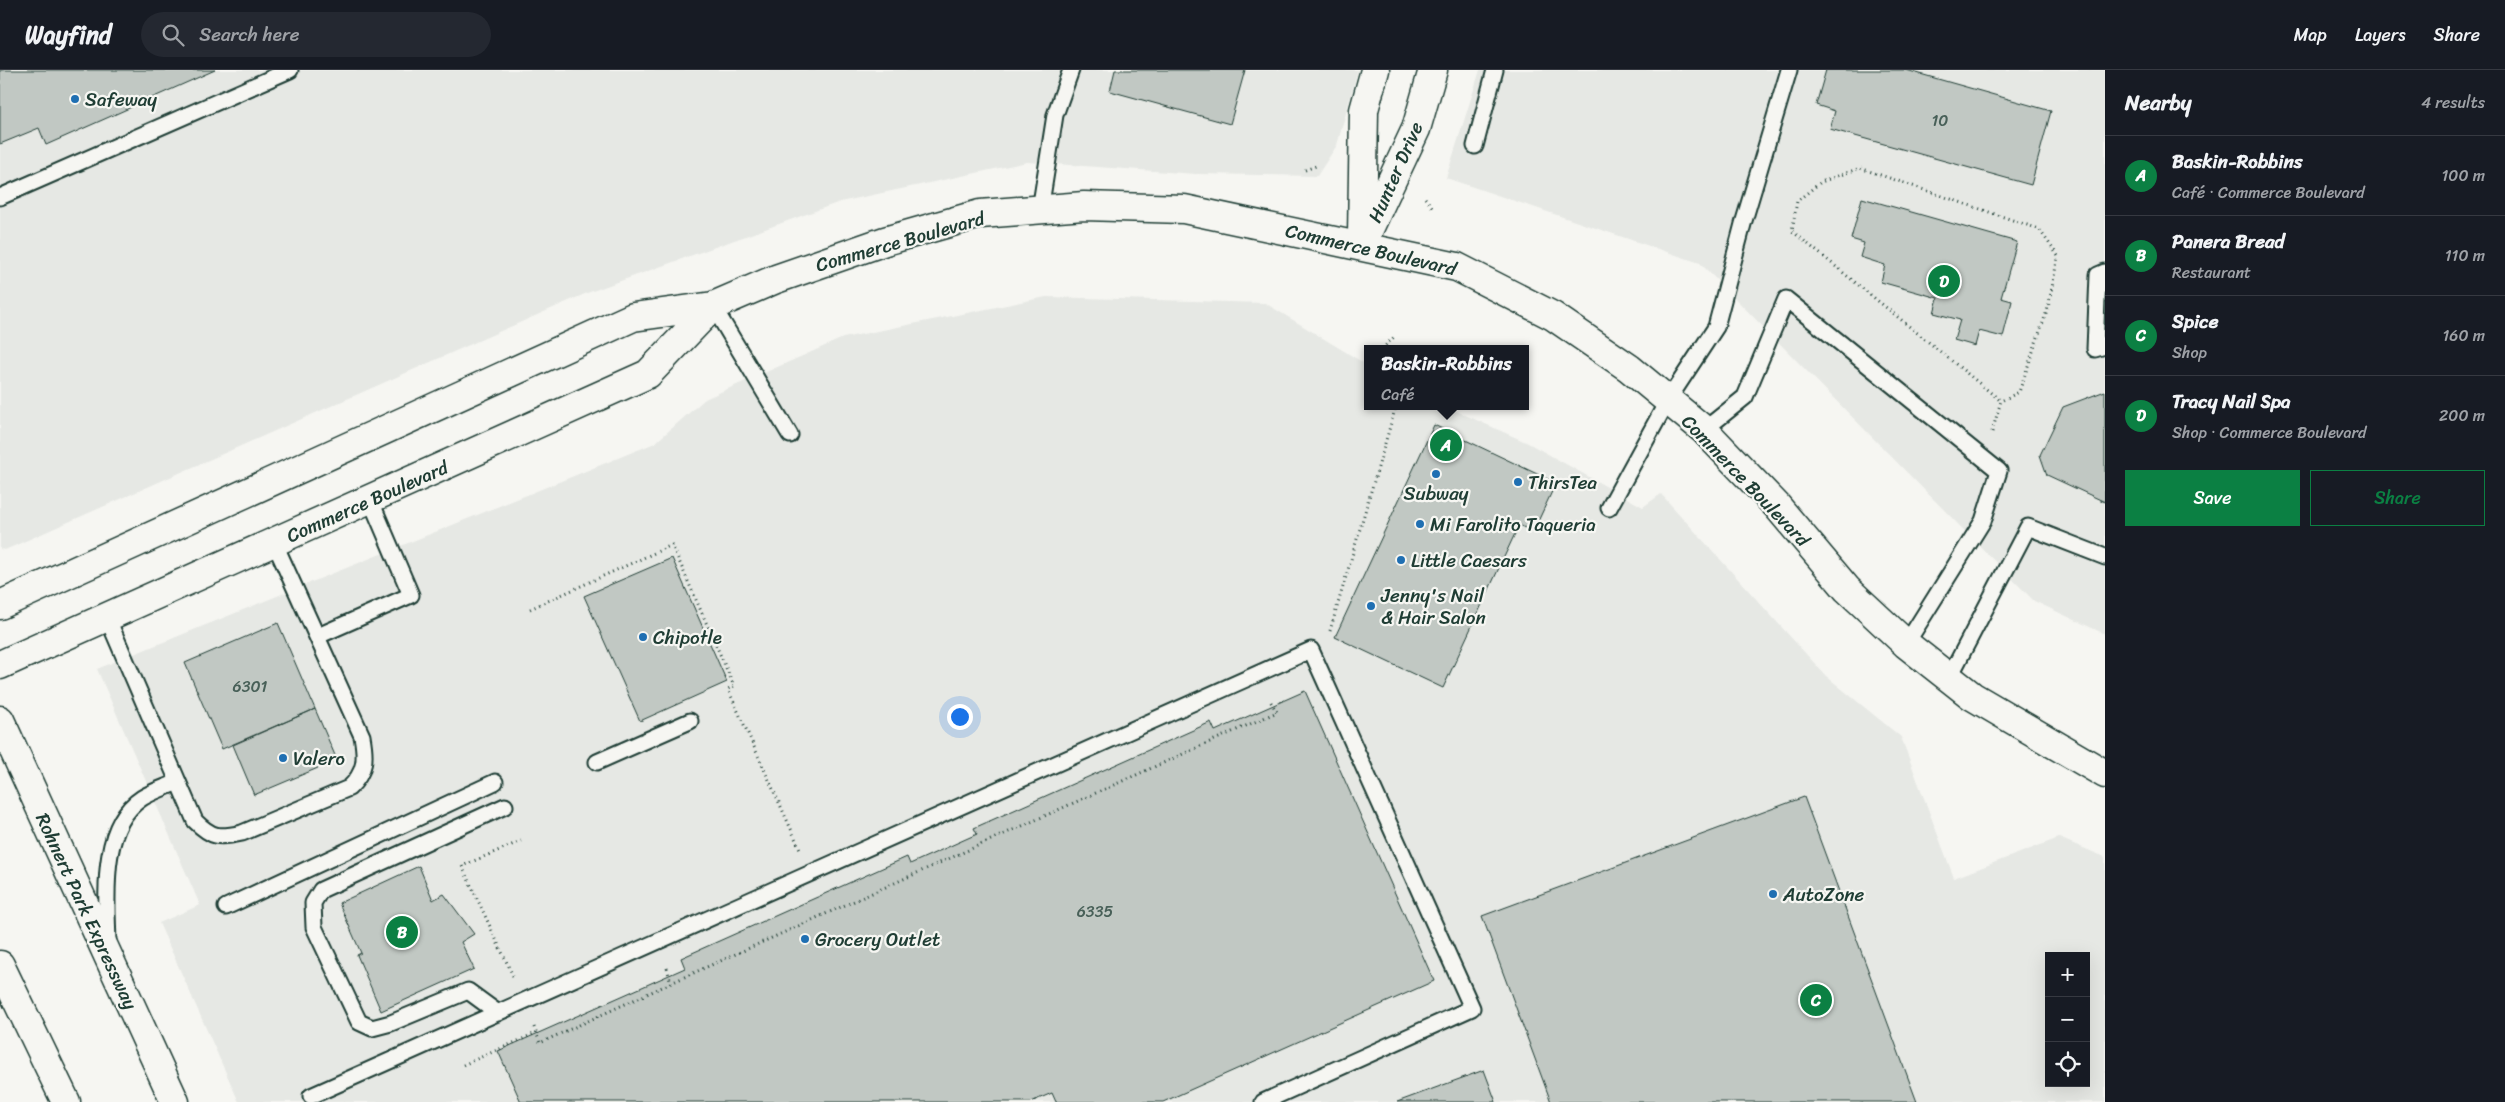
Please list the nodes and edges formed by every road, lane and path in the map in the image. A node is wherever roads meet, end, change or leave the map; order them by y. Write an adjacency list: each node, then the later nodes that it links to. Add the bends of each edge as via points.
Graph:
1 (290, 70): 10 (lane)
2 (1071, 70): 13 (lane, via 1056,115)
3 (1375, 70): 14 (street, Hunter Drive, via 1364,110)
4 (1434, 70): 14 (street, Hunter Drive, via 1416,129)
5 (1495, 70): 7 (lane)
6 (1789, 70): 20 (lane, via 1716,327)
7 (1475, 146)
8 (1316, 166): 9 (path)
9 (1304, 170)
10 (0, 197)
11 (1425, 198): 12 (path)
12 (1433, 208)
13 (1040, 210): 14 (street, Commerce Boulevard, via 1084,206 1184,209); 16 (street, Commerce Boulevard, via 980,214 885,241 776,279)
14 (1361, 246): 20 (street, Commerce Boulevard, via 1466,271 1553,316 1629,368)
15 (2102, 274): 19 (lane, via 2095,349)
16 (714, 306): 24 (lane); 26 (street, Commerce Boulevard, via 648,374); 30 (street, Commerce Boulevard, via 633,318)
17 (1396, 335): 18 (path)
18 (1386, 345)
19 (2105, 346)
20 (1668, 400): 23 (street, Commerce Boulevard); 27 (lane)
21 (2001, 401): 21 (path, via 1792,231 1797,201 1821,182 1860,168 2039,229 2058,256 2048,308 2019,392); 25 (path)
22 (1395, 410): 33 (path)
23 (1704, 430): 25 (lane, via 1745,397 1786,299); 35 (street, Commerce Boulevard, via 1777,506 1847,589)
24 (790, 435)
25 (1984, 459): 35 (lane, via 1999,471 1983,521)
26 (370, 499): 28 (street, Commerce Boulevard); 34 (lane, via 411,595)
27 (1609, 508)
28 (274, 542): 32 (street, Commerce Boulevard); 34 (lane)
29 (2105, 557): 37 (lane, via 2028,527)
30 (0, 605)
31 (530, 609): 47 (path, via 672,545 734,686 728,689)
32 (107, 617): 36 (street, Commerce Boulevard); 43 (lane)
33 (1329, 634)
34 (318, 636): 43 (lane, via 362,736 364,763 360,778 349,788 242,833 224,837 209,834 195,821)
35 (1906, 644): 37 (street, Commerce Boulevard)
36 (0, 665)
37 (1949, 678): 42 (street, Commerce Boulevard, via 1972,696)
38 (1269, 698): 53 (path, via 1277,712)
39 (0, 720): 49 (street, Rohnert Park Expressway)
40 (690, 720): 41 (lane)
41 (597, 762)
42 (2105, 774)
43 (178, 782): 49 (lane, via 141,799 120,823 107,872)
44 (495, 782): 48 (lane)
45 (505, 806): 54 (lane, via 321,890 313,903 314,927 359,1022 372,1028 391,1023 468,991)
46 (521, 842): 52 (path, via 462,866)
47 (804, 858)
48 (226, 907)
49 (109, 957): 60 (street, Rohnert Park Expressway)
50 (0, 965): 59 (street)
51 (667, 968): 53 (path)
52 (513, 976)
53 (671, 983): 56 (path, via 540,1043)
54 (498, 1013): 58 (lane); 61 (lane, via 1311,650 1472,1008)
55 (534, 1027): 56 (path)
56 (536, 1033): 57 (path)
57 (463, 1065)
58 (311, 1096)
59 (66, 1102)
60 (175, 1102)
61 (1263, 1102)

